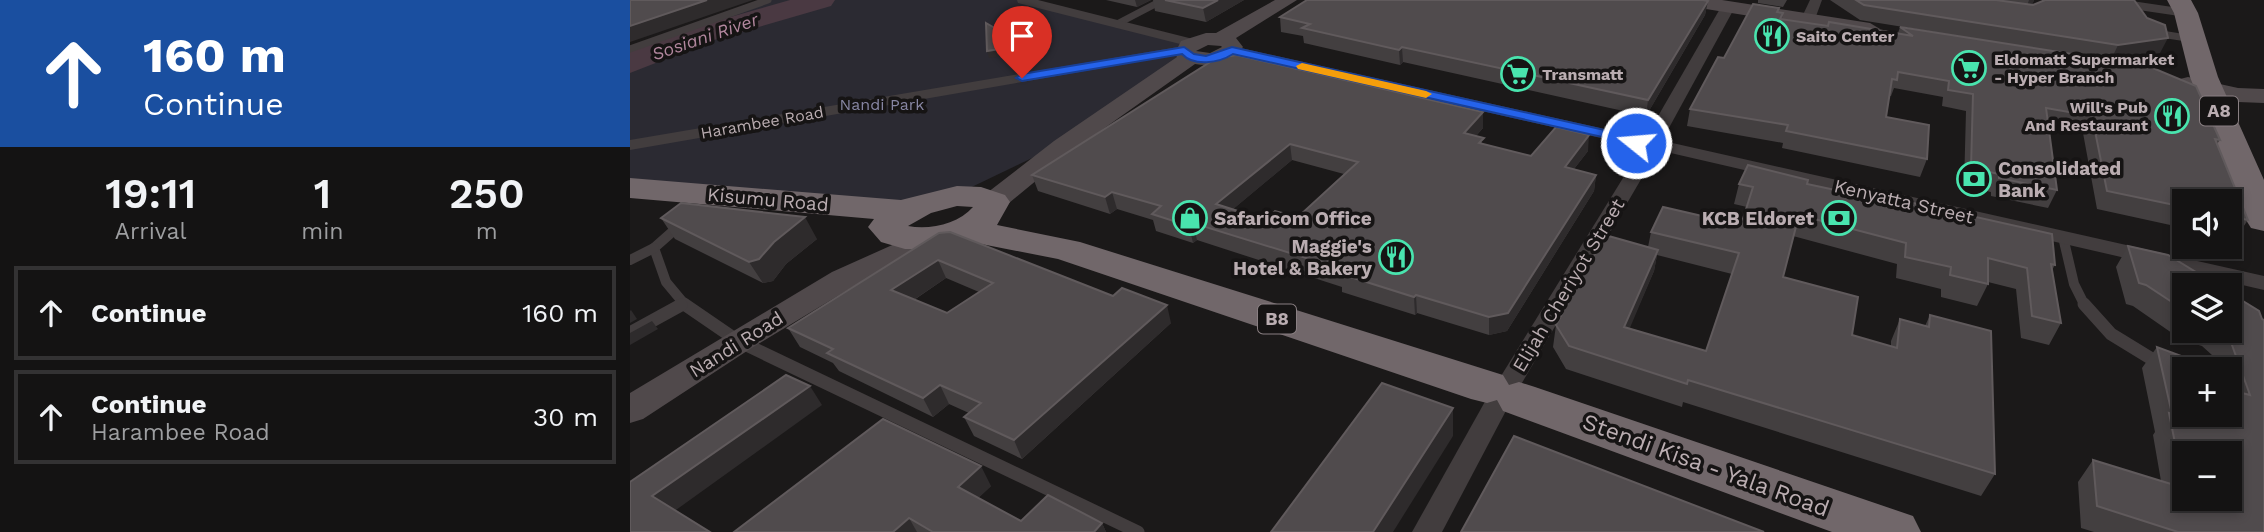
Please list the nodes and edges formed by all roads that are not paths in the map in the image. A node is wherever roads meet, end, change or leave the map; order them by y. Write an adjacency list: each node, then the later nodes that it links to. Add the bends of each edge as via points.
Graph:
1 (768, 0): 14 (lane)
2 (1026, 0): 10 (street)
3 (1163, 0): 10 (lane)
4 (1288, 0): 13 (street)
5 (1687, 0): 7 (street)
6 (2098, 0): 9 (street, via 2129,11)
7 (1728, 7): 8 (street); 19 (street, Elijah Cheriyot Street)
8 (1812, 9): 12 (street)
9 (2189, 13): 11 (lane); 17 (highway, A8)
10 (1117, 24): 15 (street)
11 (2145, 30)
12 (1890, 32)
13 (1226, 45): 15 (street); 19 (street, Kenyatta Street)
14 (630, 49)
15 (1189, 50): 20 (street, Harambee Road); 21 (street, Nandi Road)
16 (2168, 77): 17 (street)
17 (2236, 88): 18 (highway, A8); 26 (highway, A8)
18 (2259, 139)
19 (1652, 144): 28 (street, Kenyatta Street); 37 (street, Elijah Cheriyot Street)
20 (630, 145)
21 (1063, 146): 25 (street, Nandi Road); 25 (street, Nandi Road)
22 (630, 188): 24 (highway, Kisumu Road / B8)
23 (630, 201): 24 (highway, B8)
24 (700, 206): 27 (highway, B8); 29 (lane)
25 (966, 216): 27 (highway, B8, via 922,202); 27 (highway, B8, via 907,239); 31 (street, Nandi Road); 37 (highway, Stendi Kisa - Yala Road / B8)
26 (2264, 220)
27 (896, 222): 31 (street, Nandi Road)
28 (2063, 237): 32 (street, Kenyatta Street); 36 (lane, via 2076,290 2101,327)
29 (654, 248): 30 (lane); 33 (lane, via 657,266)
30 (630, 260)
31 (843, 279): 35 (street, Nandi Road)
32 (2264, 283)
33 (681, 305): 34 (lane); 35 (lane)
34 (630, 333)
35 (738, 341): 38 (street, Nandi Road); 39 (lane)
36 (2168, 368)
37 (1503, 393): 40 (street, Elijah Cheriyot Street); 41 (highway, Stendi Kisa - Yala Road / B8)
38 (630, 410)
39 (1138, 532)
40 (1427, 532)
41 (1894, 532)

